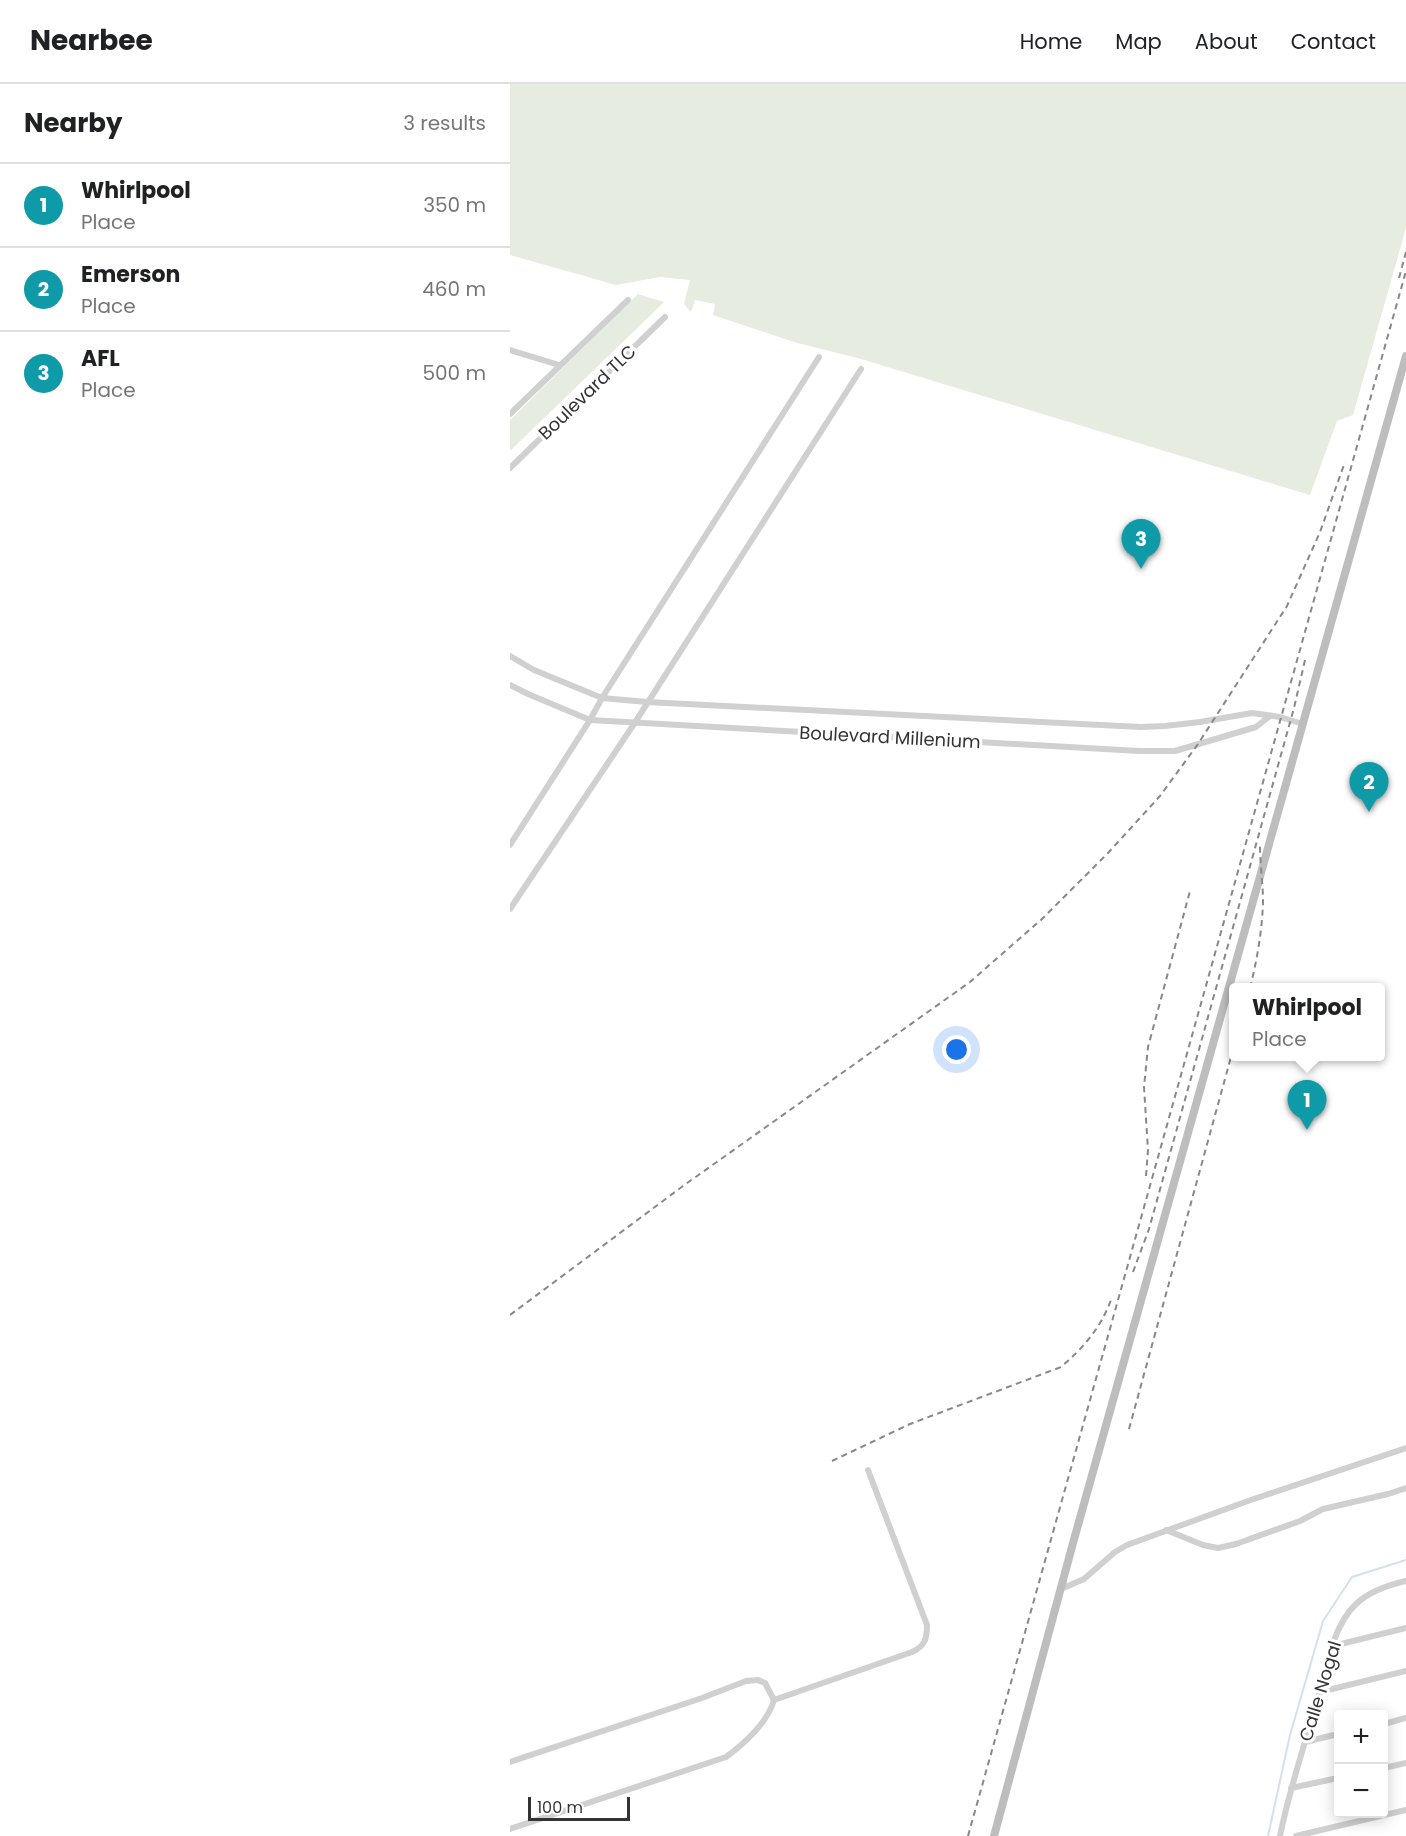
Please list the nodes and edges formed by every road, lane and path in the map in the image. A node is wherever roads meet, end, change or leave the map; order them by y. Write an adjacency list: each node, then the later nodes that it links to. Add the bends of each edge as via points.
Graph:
1 (628, 300): 6 (street, Boulevard TLC)
2 (665, 317): 9 (street, Boulevard TLC)
3 (510, 350): 6 (street)
4 (819, 357): 12 (street)
5 (1406, 357): 17 (street)
6 (559, 365): 8 (street, Boulevard TLC)
7 (861, 369): 13 (street)
8 (510, 414)
9 (510, 468)
10 (510, 656): 12 (street, Boulevard Millenium)
11 (510, 685): 15 (street, Boulevard Millenium)
12 (602, 698): 13 (street, Boulevard Millenium); 15 (street)
13 (647, 702): 14 (street, Boulevard Millenium, via 1141,727 1249,713); 16 (street)
14 (1270, 716): 16 (street, Boulevard Millenium, via 1256,727 1171,752); 17 (street, Boulevard Millenium)
15 (590, 720): 16 (street, Boulevard Millenium); 18 (street)
16 (634, 724): 19 (street)
17 (1302, 724): 20 (street)
18 (510, 845)
19 (510, 909)
20 (1230, 983)
21 (1229, 986): 27 (street)
22 (1406, 1448): 25 (street)
23 (868, 1470): 32 (street, via 927,1626 924,1644 912,1652)
24 (1406, 1488): 25 (street, via 1329,1508 1218,1548)
25 (1166, 1530): 27 (street, via 1127,1545 1084,1579)
26 (1406, 1581): 29 (street, Calle Nogal, via 1378,1589 1355,1605 1338,1630)
27 (1061, 1589): 44 (street)
28 (1406, 1628): 29 (street)
29 (1333, 1646): 31 (street, Calle Nogal)
30 (1406, 1671): 31 (street)
31 (1320, 1692): 36 (street, Calle Nogal)
32 (773, 1696): 37 (street, via 765,1683 746,1681); 43 (street, via 771,1711 726,1757)
33 (1406, 1718): 34 (street)
34 (1388, 1723)
35 (1334, 1735): 36 (street)
36 (1305, 1742): 41 (street, Calle Nogal)
37 (510, 1762)
38 (1406, 1762): 39 (street)
39 (1388, 1767)
40 (1334, 1779): 41 (street)
41 (1291, 1788): 45 (street, Calle Nogal)
42 (1406, 1810): 46 (street)
43 (510, 1829)
44 (994, 1836)
45 (1280, 1836)
46 (1296, 1836)

